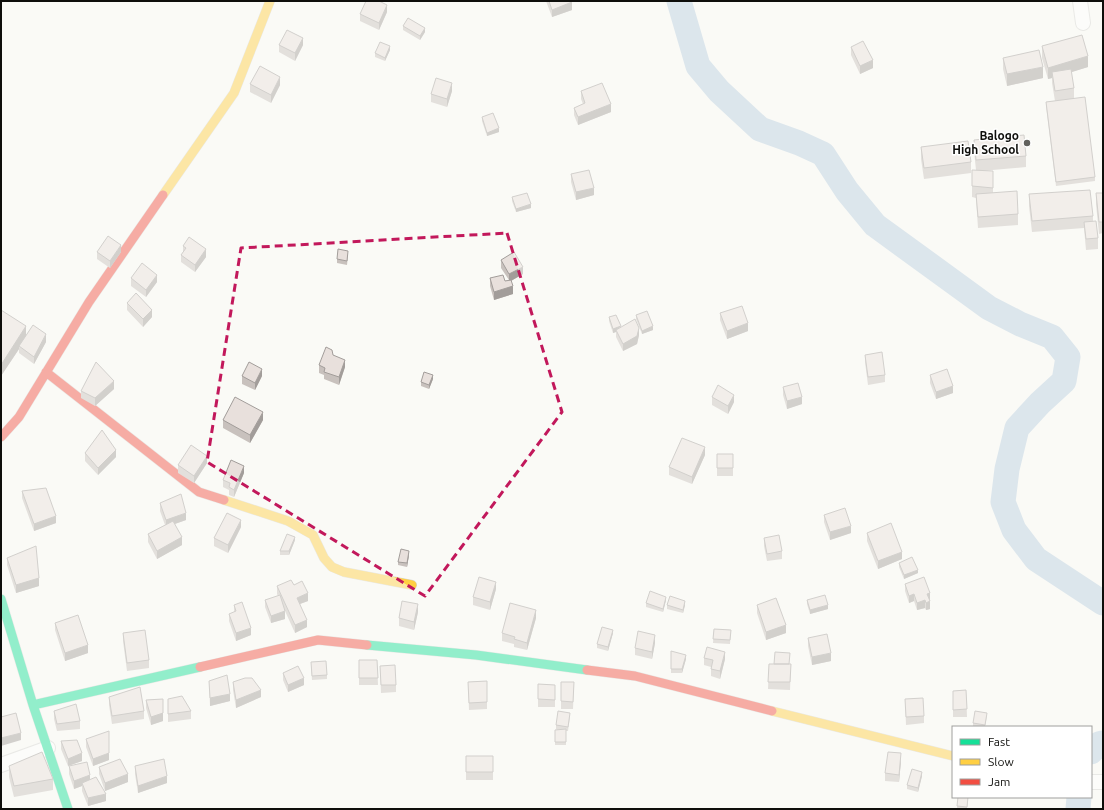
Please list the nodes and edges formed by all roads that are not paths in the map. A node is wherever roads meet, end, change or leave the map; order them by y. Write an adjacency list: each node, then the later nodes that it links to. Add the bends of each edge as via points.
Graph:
1 (270, 1): 4 (street, via 234,93 89,302)
2 (1080, 1): 3 (street)
3 (1083, 23)
4 (46, 372): 5 (street, via 19,417); 6 (street, via 199,492 288,521 306,531 313,535 324,558 332,567 344,572)
5 (1, 437)
6 (412, 584)
7 (1, 599): 8 (street)
8 (33, 705): 9 (street); 10 (street, via 318,640 476,655 635,676)
9 (48, 748): 11 (street); 14 (street)
10 (952, 756)
11 (1, 765)
12 (1092, 782): 13 (street)
13 (1103, 782)
14 (68, 809)

